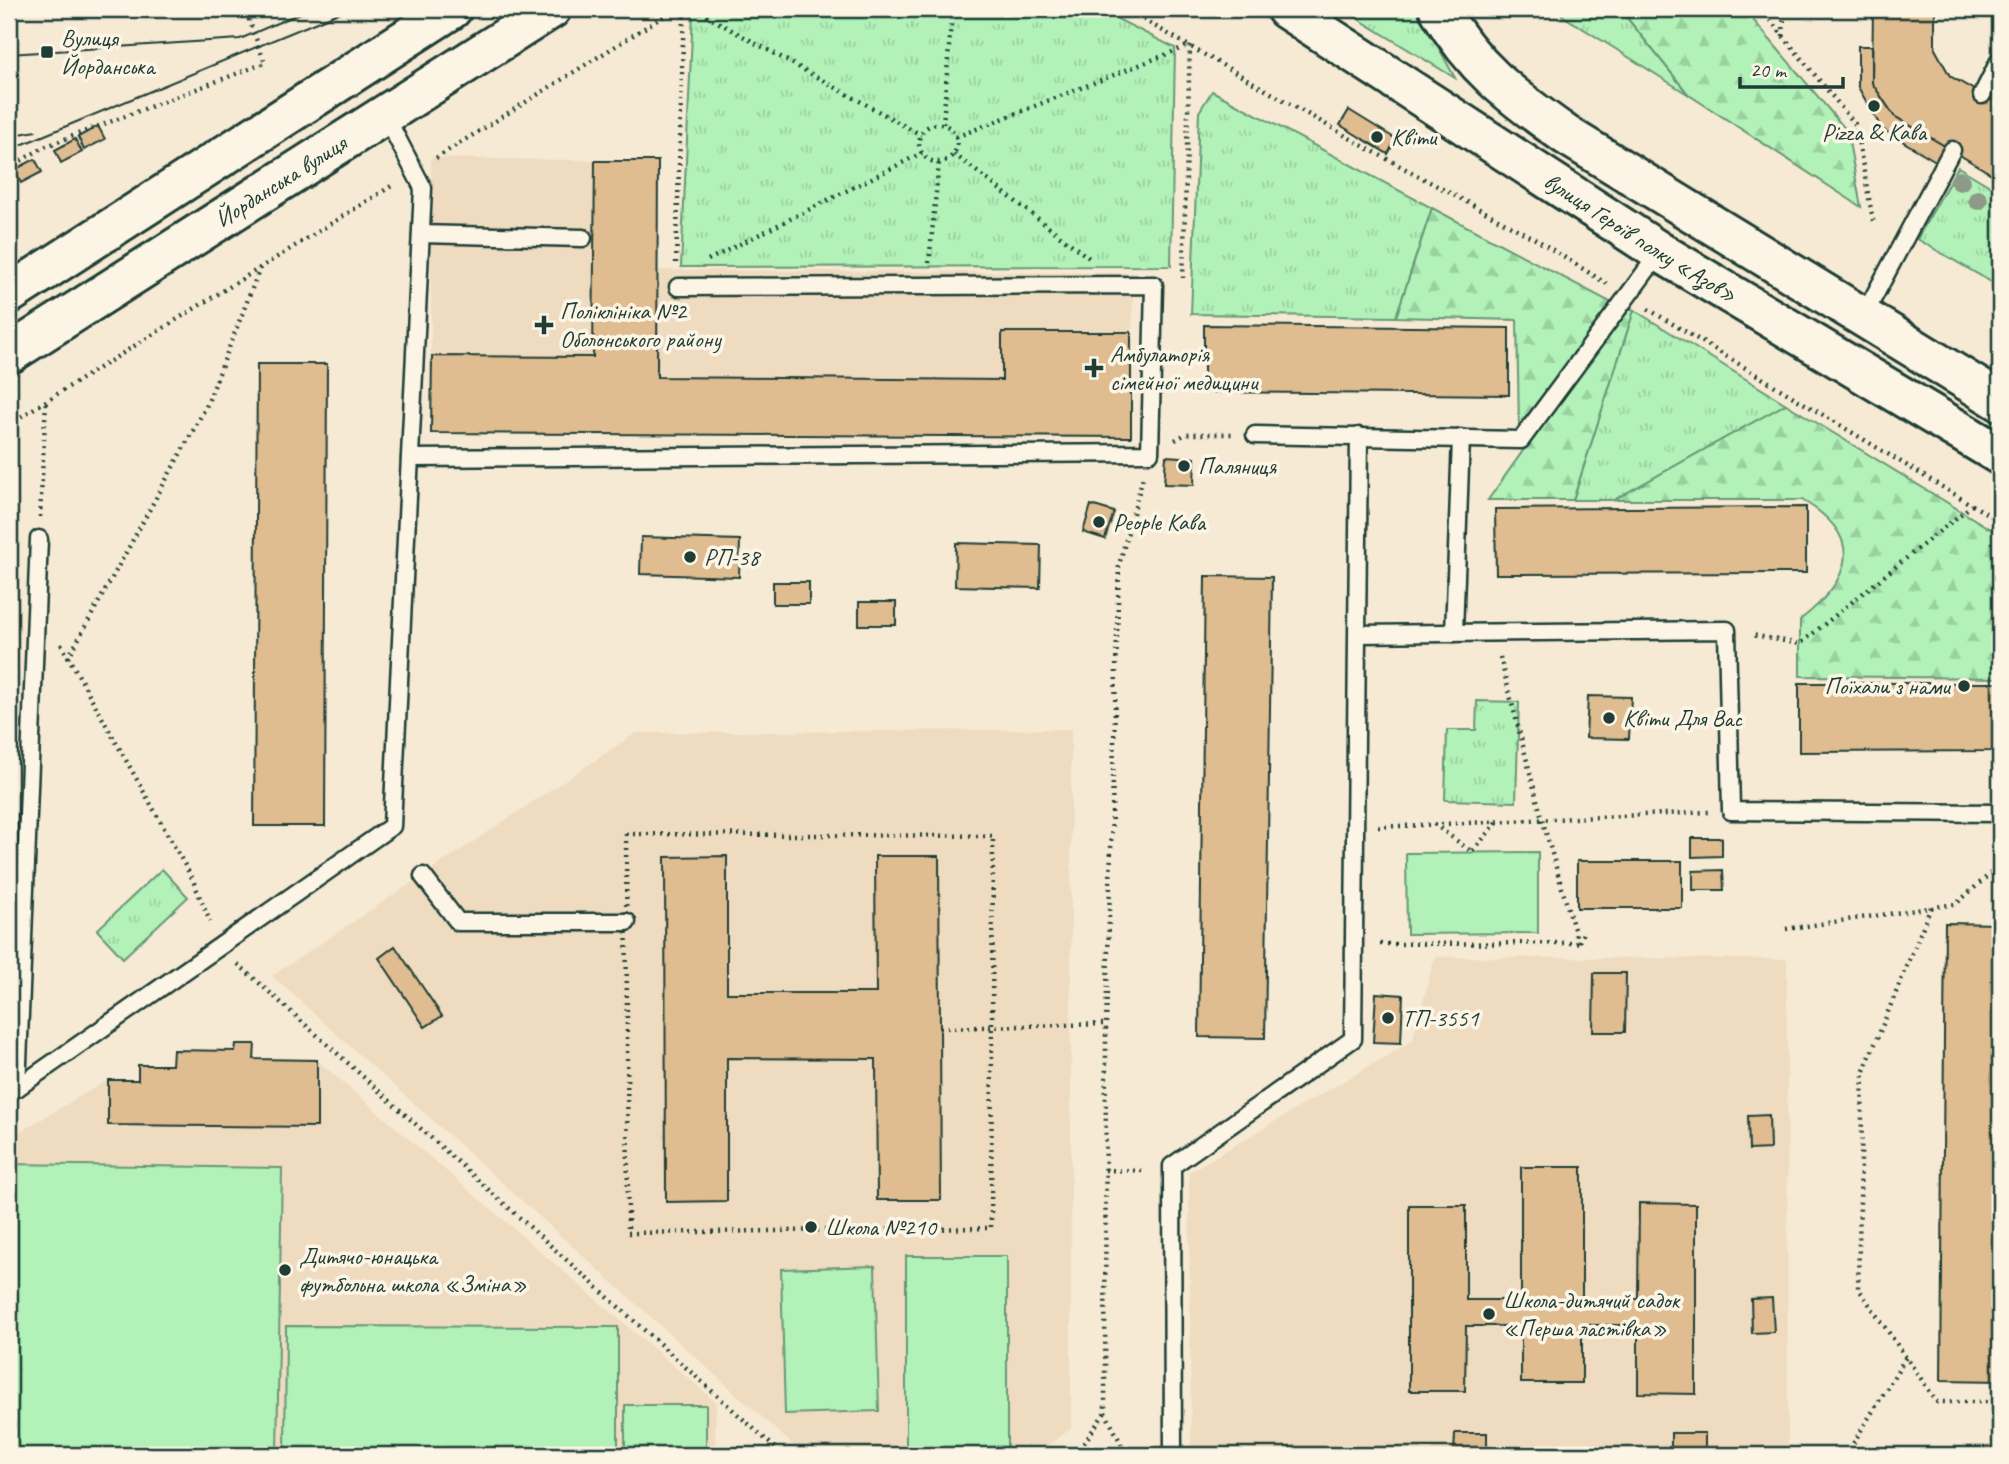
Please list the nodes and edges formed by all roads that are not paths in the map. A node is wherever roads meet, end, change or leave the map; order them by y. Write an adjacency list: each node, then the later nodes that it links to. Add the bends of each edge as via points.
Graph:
1 (452, 9): 13 (main road)
2 (551, 9): 7 (main road, Йорданська вулиця)
3 (1286, 9): 11 (main road, вулиця Героїв полку «Азов»)
4 (1439, 9): 14 (main road, вулиця Героїв полку «Азов», via 1458,42 1501,88 1566,135)
5 (2000, 59): 6 (lane)
6 (1982, 95)
7 (385, 116): 9 (lane, via 423,188); 15 (main road, Йорданська вулиця)
8 (1952, 150): 14 (lane)
9 (421, 234): 10 (lane); 21 (lane)
10 (583, 238)
11 (1660, 252): 19 (lane, via 1521,440); 20 (main road, вулиця Героїв полку «Азов»)
12 (677, 281): 21 (lane, via 1154,285 1150,453)
13 (9, 294)
14 (1863, 317): 16 (main road, вулиця Героїв полку «Азов»)
15 (9, 354)
16 (2000, 401)
17 (1255, 435): 18 (lane)
18 (1359, 436): 19 (lane); 24 (lane)
19 (1461, 438): 23 (lane)
20 (2000, 455)
21 (410, 458): 22 (lane, via 392,826 17,1088)
22 (39, 539)
23 (1454, 633): 24 (lane); 25 (lane, via 1727,630 1731,811)
24 (1358, 634): 28 (lane, via 1353,1039 1172,1166)
25 (2000, 813)
26 (423, 876): 27 (lane, via 458,922)
27 (627, 922)
28 (1173, 1455)

